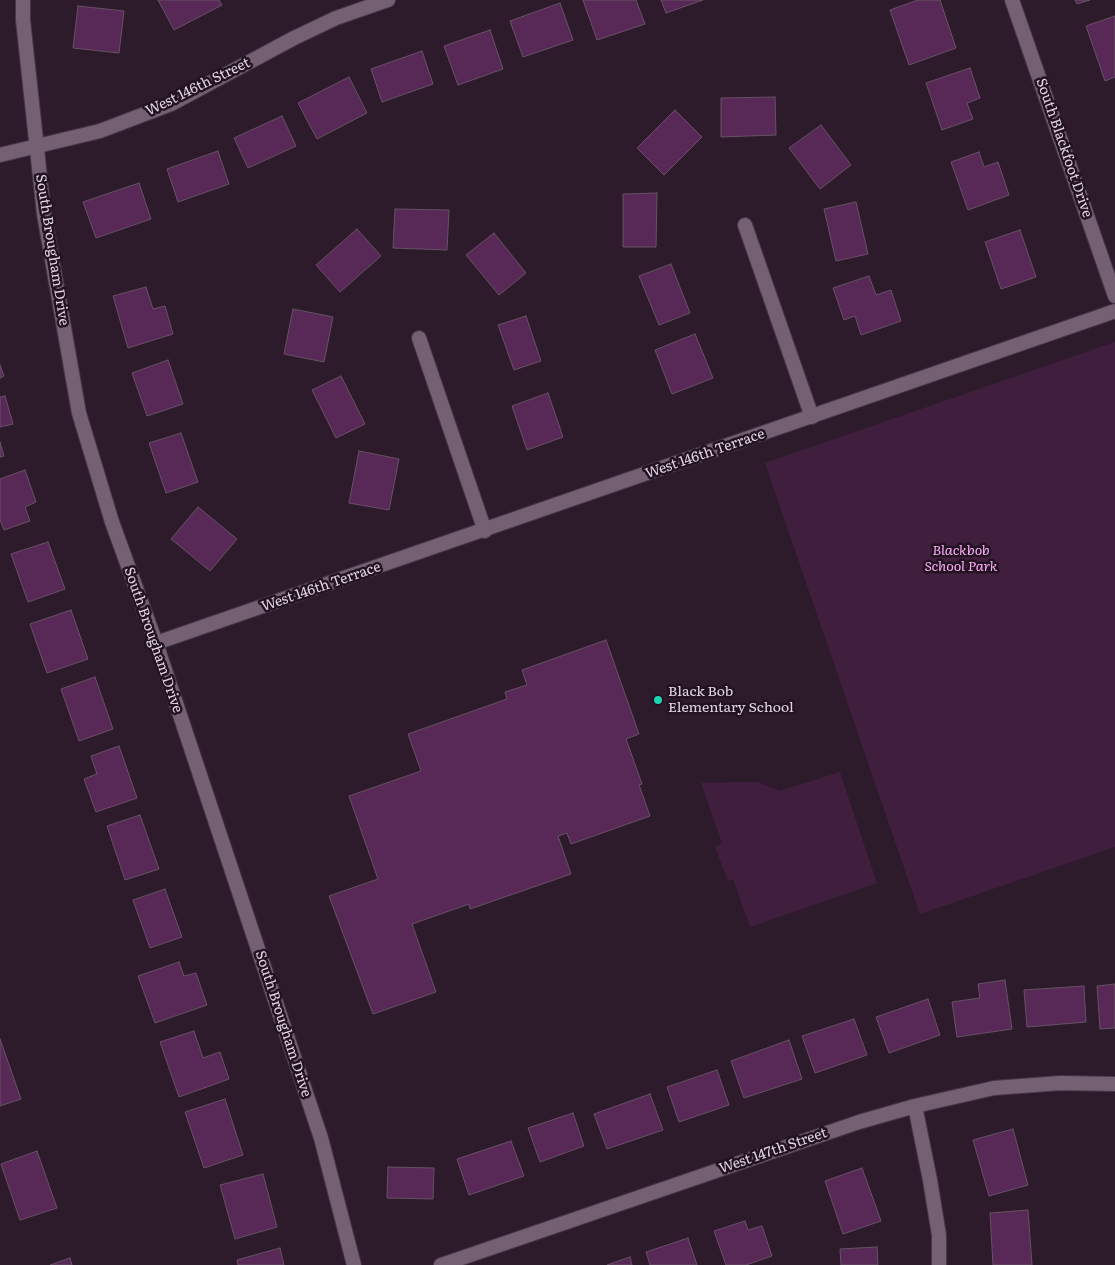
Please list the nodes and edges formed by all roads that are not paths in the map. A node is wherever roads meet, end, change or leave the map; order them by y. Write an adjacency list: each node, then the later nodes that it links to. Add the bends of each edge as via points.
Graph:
1 (23, 0): 4 (street, South Brougham Drive)
2 (388, 0): 4 (street, West 146th Street, via 336,18 294,38 171,104 100,131)
3 (1012, 0): 7 (street, South Blackfoot Drive)
4 (36, 147): 5 (street, West 146th Street); 12 (street, South Brougham Drive, via 44,214 79,413 118,540)
5 (0, 155)
6 (745, 225): 10 (street)
7 (1115, 296)
8 (1115, 311): 10 (street, West 146th Terrace)
9 (418, 338): 11 (street)
10 (812, 417): 11 (street, West 146th Terrace)
11 (486, 530): 12 (street, West 146th Terrace)
12 (156, 643): 15 (street, South Brougham Drive, via 321,1138)
13 (1115, 1084): 14 (street, West 147th Street, via 1061,1083 994,1088)
14 (915, 1106): 16 (street, West 147th Street, via 859,1122); 17 (street, via 930,1180)
15 (354, 1265)
16 (440, 1265)
17 (939, 1265)

